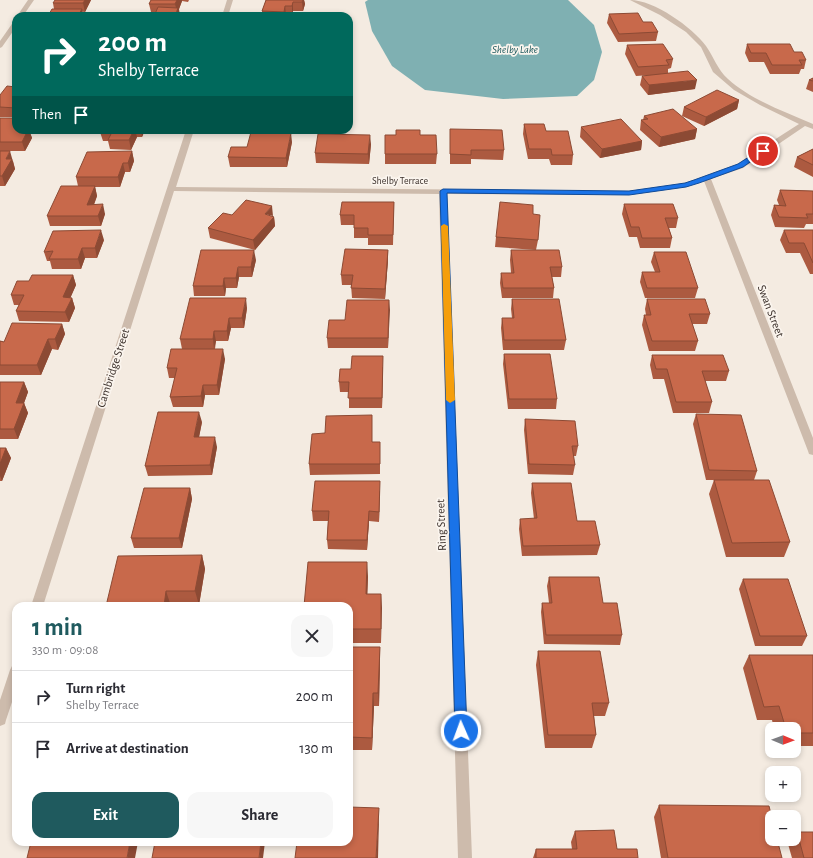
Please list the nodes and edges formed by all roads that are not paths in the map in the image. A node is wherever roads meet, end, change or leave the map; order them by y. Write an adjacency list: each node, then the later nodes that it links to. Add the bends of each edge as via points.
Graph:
1 (31, 0): 4 (street)
2 (230, 0): 5 (street)
3 (633, 0): 8 (street, via 680,23 704,47 718,73 735,87)
4 (23, 12)
5 (226, 12)
6 (12, 28): 7 (street)
7 (0, 46)
8 (805, 123): 9 (street); 11 (street, Shelby Terrace, via 740,166)
9 (813, 127)
10 (189, 134): 12 (street, Cambridge Street)
11 (707, 178): 13 (street, Shelby Terrace, via 686,185 629,193); 14 (street, Swan Street)
12 (171, 189): 13 (street, Shelby Terrace); 15 (street, Cambridge Street)
13 (443, 191): 18 (street, Ring Street)
14 (813, 451)
15 (38, 602)
16 (12, 682): 17 (street)
17 (0, 720)
18 (465, 858)

